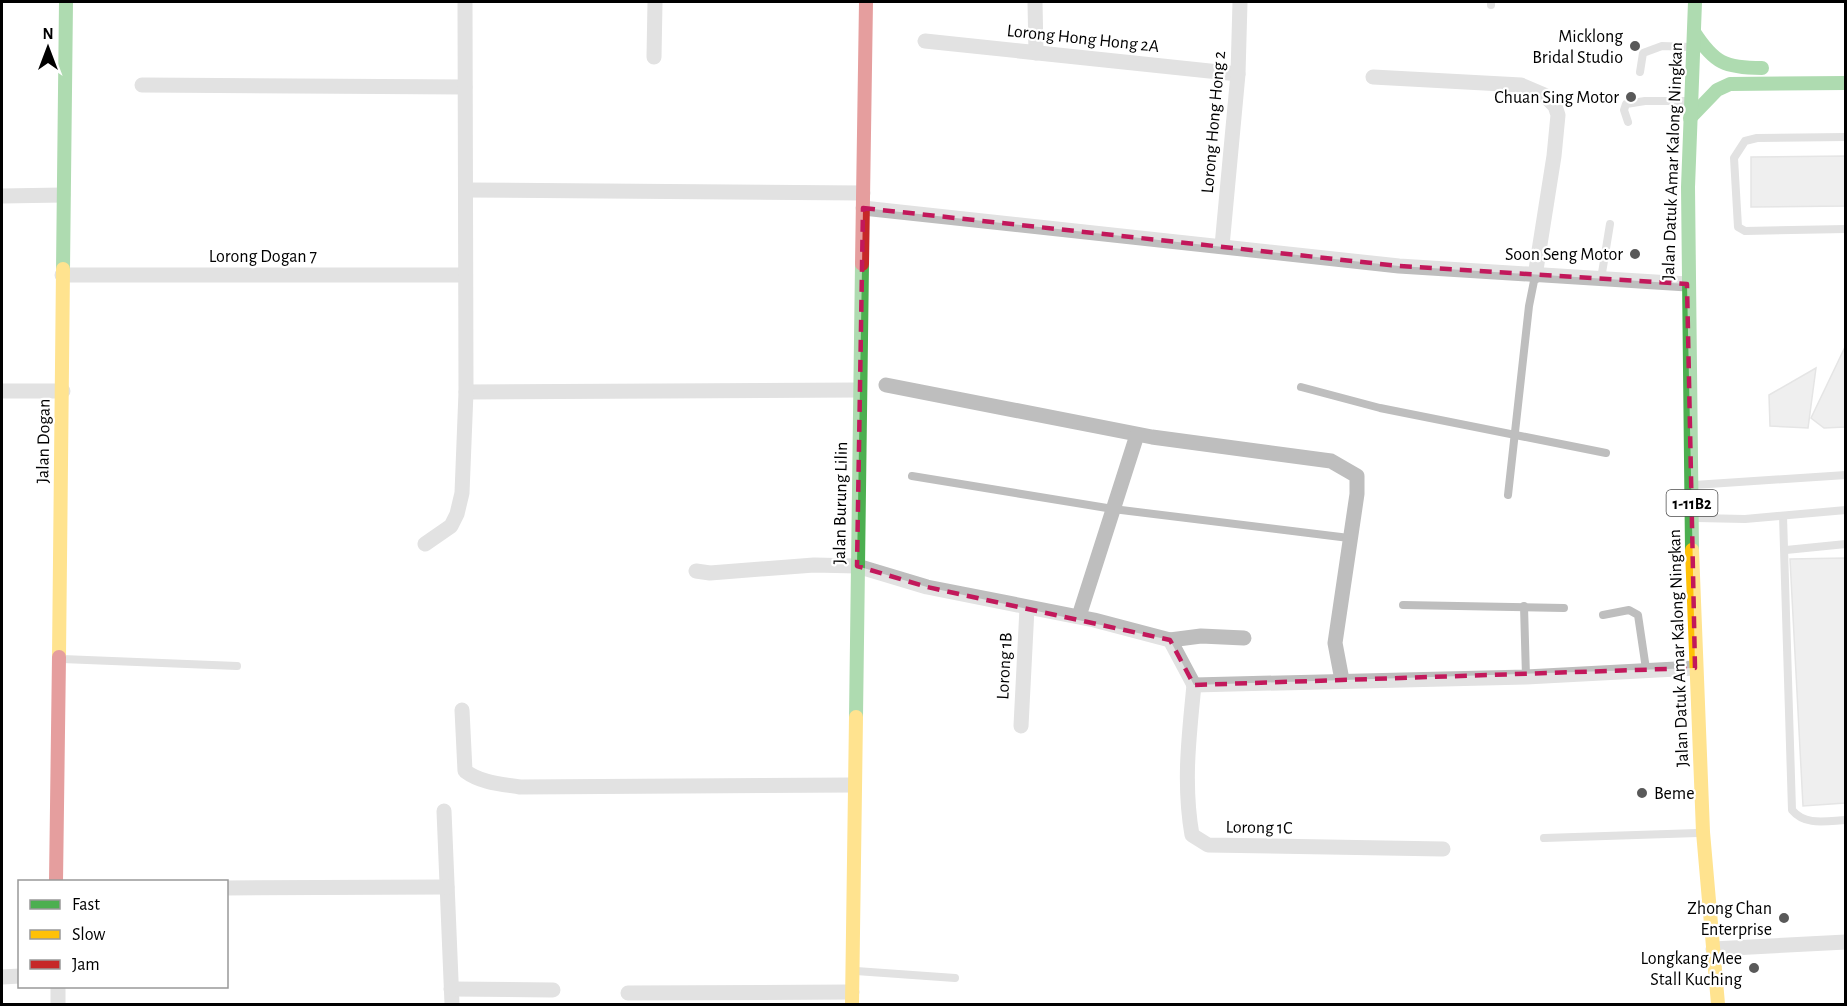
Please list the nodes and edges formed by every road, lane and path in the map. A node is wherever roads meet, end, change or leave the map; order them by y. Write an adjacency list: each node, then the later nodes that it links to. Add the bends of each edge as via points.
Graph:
1 (66, 2): 25 (main road, Jalan Dogan)
2 (465, 2): 19 (street)
3 (655, 2): 12 (street)
4 (866, 2): 27 (main road, Jalan Burung Lilin)
5 (1035, 2): 11 (street)
6 (1240, 2): 15 (street, Lorong Hong Hong 2)
7 (1695, 2): 8 (main road, Jalan Datuk Amar Kalong Ningkan / 1-11B2)
8 (1694, 32): 10 (main road, Jalan Datuk Amar Kalong Ningkan / 1-11B2); 13 (main road, via 1706,52 1733,69)
9 (925, 41): 11 (street, Lorong Hong Hong 2A)
10 (1693, 47): 14 (lane, via 1650,48 1643,53); 20 (main road, Jalan Datuk Amar Kalong Ningkan / 1-11B2)
11 (1036, 53): 15 (street, Lorong Hong Hong 2A)
12 (654, 57)
13 (1778, 68)
14 (1640, 72)
15 (1238, 74): 30 (street, Lorong Hong Hong 2)
16 (1373, 77): 33 (street, via 1521,85 1544,95 1555,106 1558,115 1554,156)
17 (1845, 82): 21 (main road, via 1730,84 1717,90)
18 (142, 85): 19 (street)
19 (465, 87): 24 (street)
20 (1691, 101): 21 (main road, Jalan Datuk Amar Kalong Ningkan / 1-11B2); 22 (lane, via 1626,104)
21 (1690, 118): 35 (main road, Jalan Datuk Amar Kalong Ningkan / 1-11B2)
22 (1628, 122)
23 (1845, 137): 29 (lane, via 1757,138 1745,141 1734,158 1738,227 1745,231)
24 (466, 190): 27 (street); 32 (street)
25 (63, 195): 26 (street); 31 (main road, Jalan Dogan)
26 (2, 196)
27 (863, 201): 30 (street); 38 (main road, Jalan Burung Lilin)
28 (1610, 224): 34 (lane)
29 (1845, 229)
30 (1222, 246): 33 (street, via 1399,266)
31 (62, 275): 32 (street, Lorong Dogan 7); 40 (main road, Jalan Dogan)
32 (464, 275): 41 (street)
33 (1535, 276): 34 (street); 43 (lane)
34 (1601, 279): 35 (street)
35 (1686, 284): 47 (main road, Jalan Datuk Amar Kalong Ningkan / 1-11B2)
36 (886, 385): 42 (street)
37 (1301, 387): 43 (lane)
38 (858, 390): 41 (street); 57 (main road, Jalan Burung Lilin)
39 (2, 391): 40 (street)
40 (63, 391): 67 (main road, Jalan Dogan)
41 (466, 392): 54 (street, via 462,493 457,514 451,526)
42 (1137, 435): 49 (street); 53 (street, via 1331,461 1349,469 1356,476 1357,494)
43 (1515, 436): 44 (lane); 48 (lane)
44 (1606, 453)
45 (1845, 475): 47 (lane)
46 (912, 476): 49 (lane)
47 (1691, 485): 52 (main road, Jalan Datuk Amar Kalong Ningkan / 1-11B2)
48 (1508, 495)
49 (1113, 509): 53 (lane); 64 (street)
50 (1845, 510): 51 (lane)
51 (1783, 516): 52 (lane); 56 (lane)
52 (1692, 518): 69 (main road, Jalan Datuk Amar Kalong Ningkan / 1-11B2)
53 (1349, 538): 72 (street, via 1335,643)
54 (425, 544)
55 (1845, 544): 56 (lane)
56 (1786, 550): 78 (lane, via 1792,810 1807,821)
57 (857, 566): 58 (street); 61 (street, via 927,587); 76 (main road, Jalan Burung Lilin)
58 (696, 571)
59 (1402, 605): 60 (lane)
60 (1524, 606): 62 (lane); 71 (lane)
61 (1027, 608): 64 (street); 75 (street, Lorong 1B)
62 (1564, 608)
63 (1603, 615): 70 (lane, via 1629,610 1638,615)
64 (1079, 616): 66 (street)
65 (1244, 638): 66 (street, via 1201,636)
66 (1170, 640): 73 (street)
67 (60, 658): 68 (lane); 82 (main road, Jalan Dogan)
68 (237, 666)
69 (1695, 668): 70 (street); 79 (main road, Jalan Datuk Amar Kalong Ningkan / 1-11B2)
70 (1646, 669): 71 (street)
71 (1526, 677): 72 (street)
72 (1342, 680): 73 (street)
73 (1194, 685): 81 (street, Lorong 1C, via 1185,780 1192,835 1208,845)
74 (462, 710): 76 (street, via 465,771 496,784)
75 (1021, 726)
76 (853, 785): 87 (main road, Jalan Burung Lilin)
77 (444, 811): 83 (street)
78 (1845, 820)
79 (1703, 832): 80 (lane); 86 (main road, Jalan Datuk Amar Kalong Ningkan / 1-11B2)
80 (1544, 838)
81 (1443, 849)
82 (56, 880)
83 (447, 887): 84 (street); 92 (street)
84 (228, 888)
85 (1845, 942): 86 (street)
86 (1713, 949): 98 (main road, Jalan Datuk Amar Kalong Ningkan / 1-11B2)
87 (851, 970): 90 (lane); 95 (main road, Jalan Burung Lilin)
88 (18, 976): 89 (street)
89 (2, 977)
90 (954, 978)
91 (58, 988): 96 (street)
92 (451, 989): 93 (street); 97 (street)
93 (553, 990)
94 (628, 993): 95 (street)
95 (852, 998)
96 (58, 1005)
97 (452, 1005)
98 (1718, 1005)

